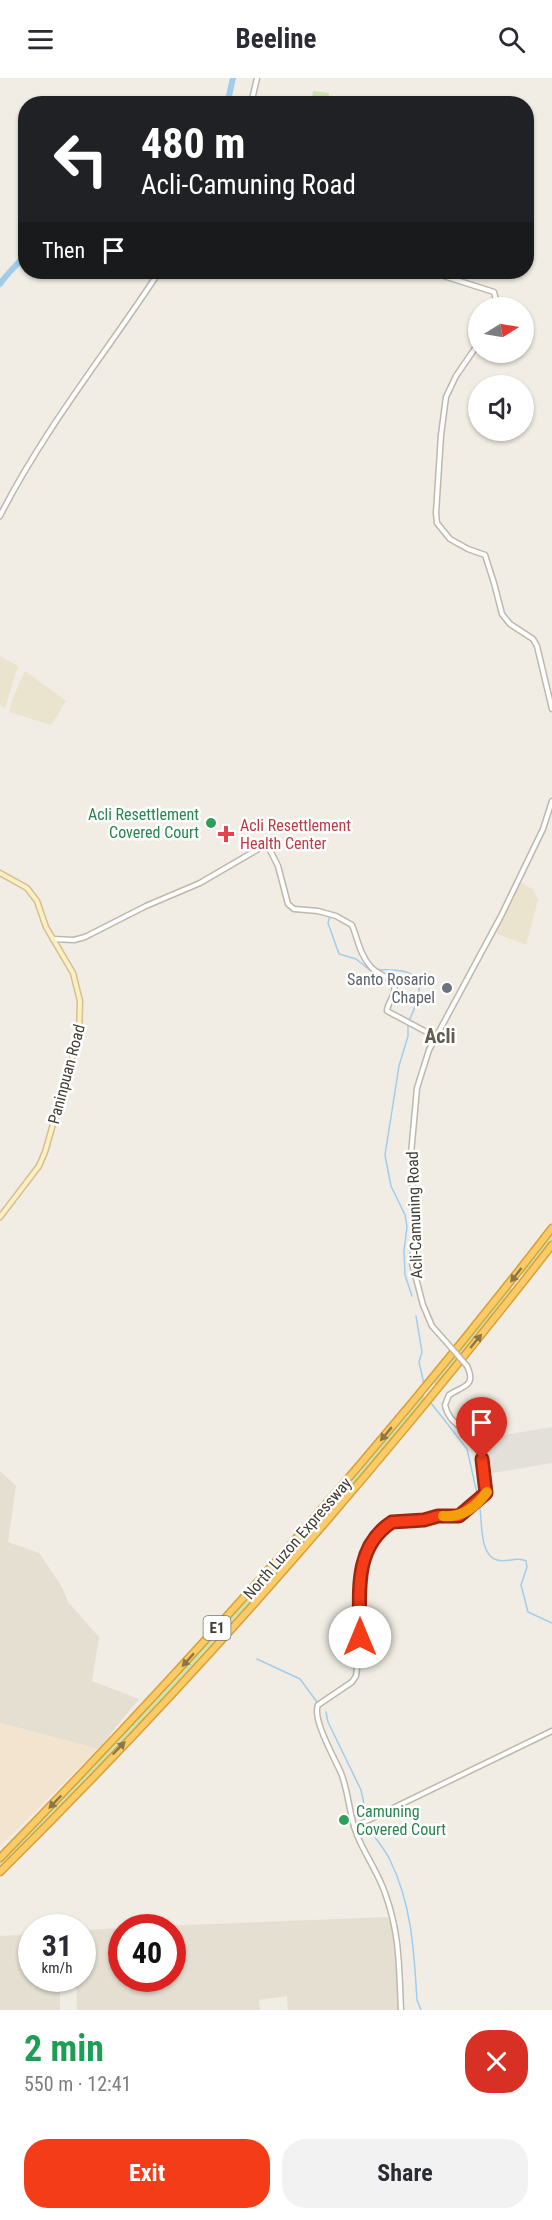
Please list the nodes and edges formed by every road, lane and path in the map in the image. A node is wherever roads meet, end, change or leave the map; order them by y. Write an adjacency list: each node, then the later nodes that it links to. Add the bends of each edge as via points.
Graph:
1 (257, 78): 2 (street)
2 (253, 96)
3 (154, 279): 7 (street, via 67,402)
4 (453, 279): 5 (street, via 494,292)
5 (495, 297)
6 (468, 358): 8 (street, via 446,397 437,523 456,543 485,555 502,614 537,646)
7 (0, 516)
8 (552, 709)
9 (552, 801): 12 (street, Acli-Camuning Road, via 533,851)
10 (0, 873): 11 (main road, Paninpuan Road, via 29,890)
11 (53, 939): 12 (street, via 85,937 200,883 267,844 278,866 288,904 294,909 318,910 352,925 367,962 394,985 387,1011); 13 (main road, Paninpuan Road, via 78,990 79,1034 39,1166)
12 (436, 1038): 17 (street, Acli-Camuning Road, bridge, via 421,1072 414,1115 412,1263 432,1326 471,1376 470,1382 449,1395 445,1405 450,1419 479,1451 486,1493 461,1515 392,1522 378,1534 361,1564 356,1676 316,1708 318,1722 342,1777)
13 (0, 1217)
14 (552, 1228): 18 (highway, North Luzon Expressway / E1, one-way to 18, via 337,1492 154,1698)
15 (552, 1245): 19 (highway, North Luzon Expressway / E1, one-way to 15, via 161,1705 361,1480)
16 (552, 1731): 17 (street)
17 (354, 1827): 20 (street, via 384,1890 397,1932)
18 (0, 1858)
19 (0, 1872)
20 (402, 2010)

